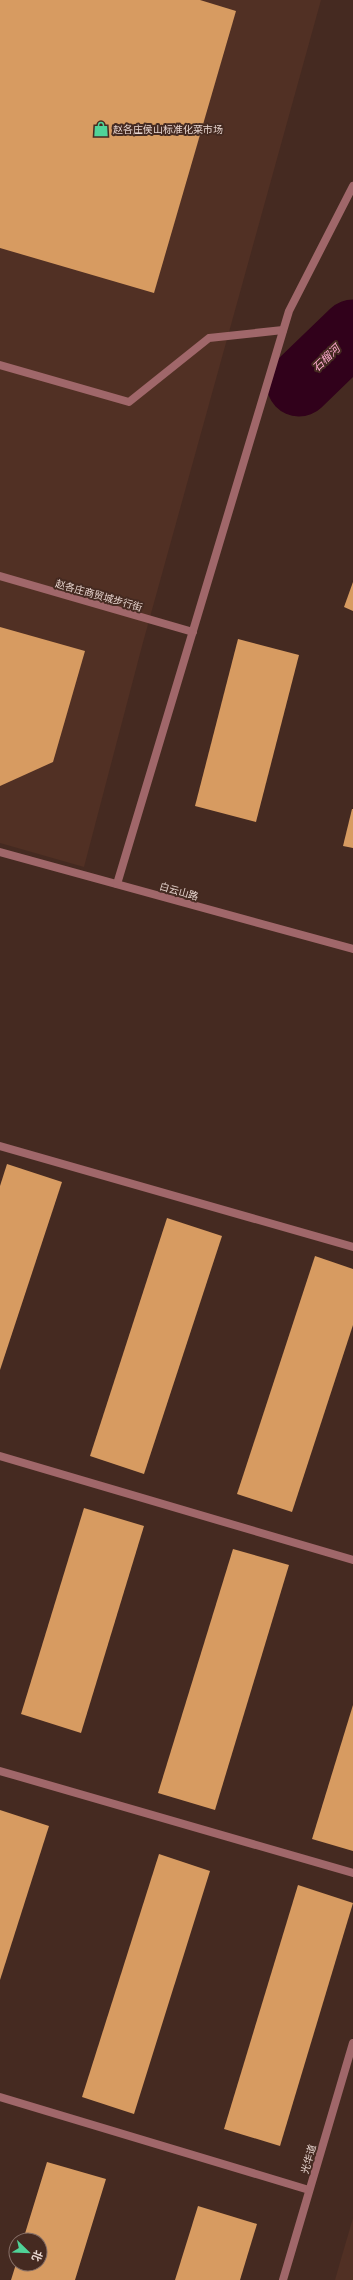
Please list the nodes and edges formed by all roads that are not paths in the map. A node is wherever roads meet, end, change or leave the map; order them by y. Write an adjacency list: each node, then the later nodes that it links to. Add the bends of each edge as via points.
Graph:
1 (353, 186): 2 (street, via 289,311)
2 (283, 330): 3 (street, via 208,338 129,402); 5 (street)
3 (0, 365)
4 (0, 576): 5 (street, 赵各庄商贸城步行街)
5 (193, 632): 7 (street)
6 (0, 852): 7 (street, 白云山路)
7 (117, 884): 8 (street, 白云山路)
8 (353, 950)
9 (0, 1146): 10 (street)
10 (353, 1246)
11 (0, 1456): 12 (street)
12 (353, 1560)
13 (0, 1771): 14 (street)
14 (353, 1872)
15 (353, 2043): 17 (street, 光华道)
16 (0, 2097): 17 (street)
17 (309, 2190): 18 (street, 光华道)
18 (283, 2280)

